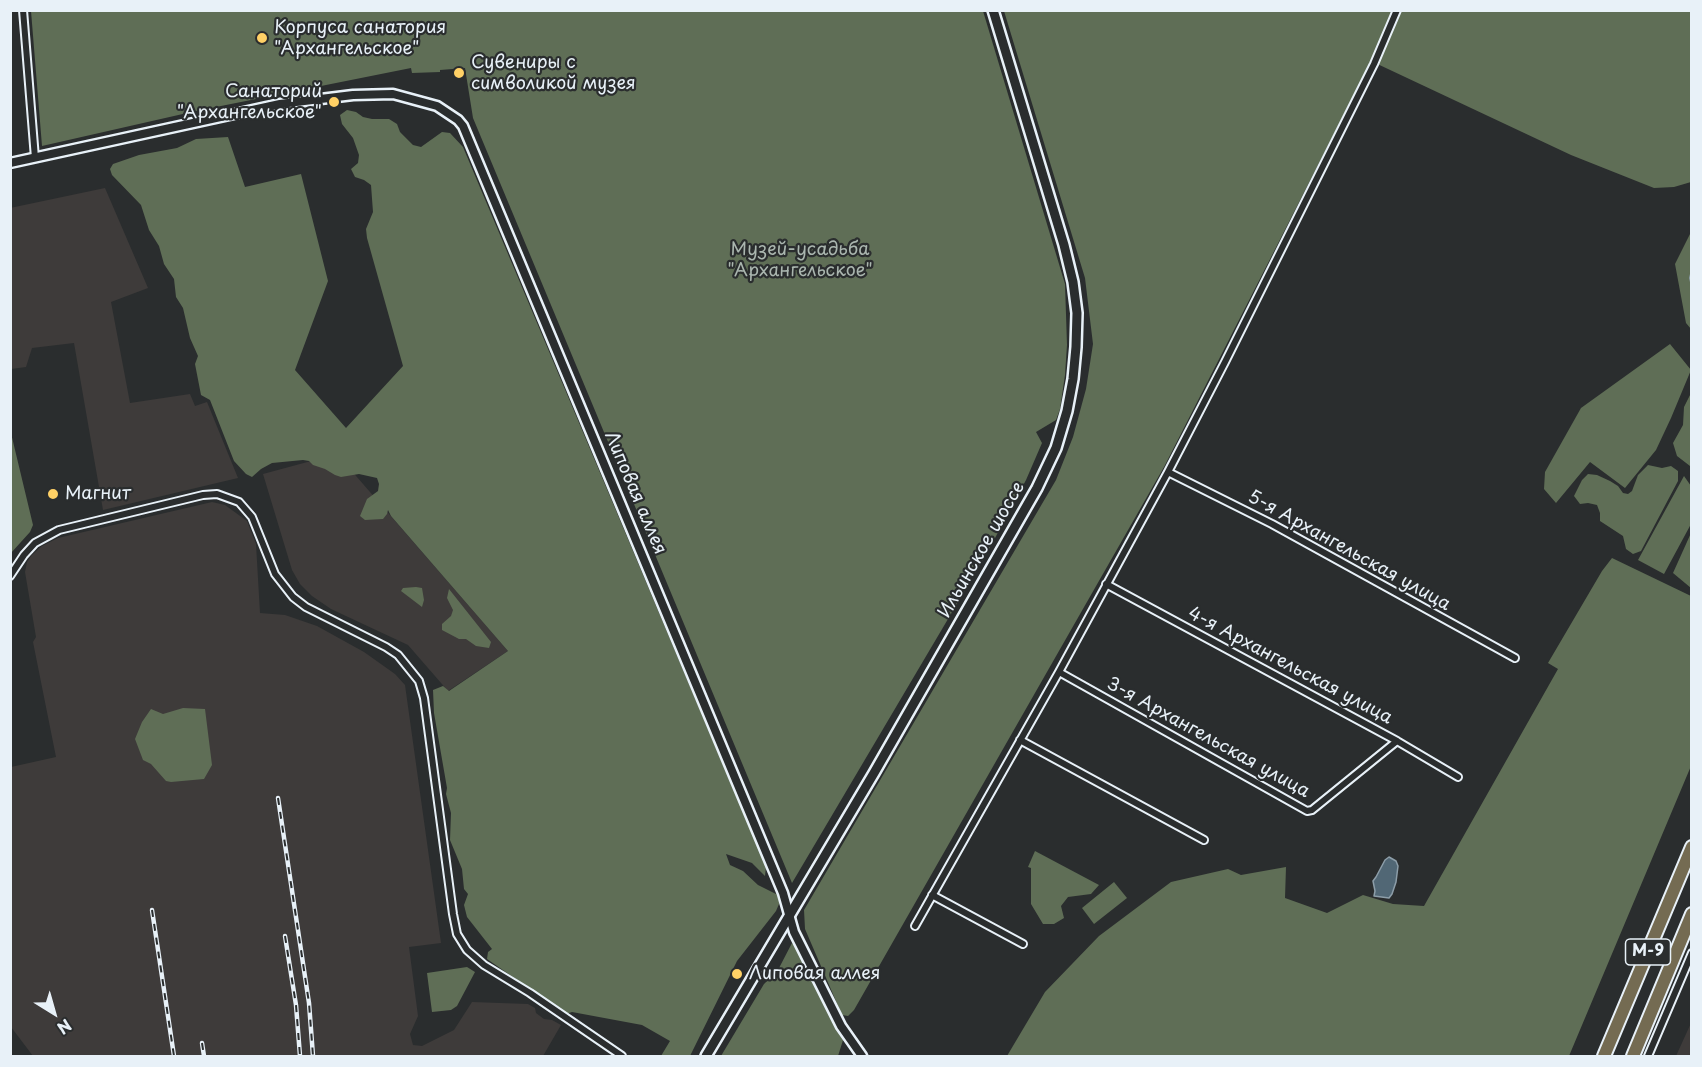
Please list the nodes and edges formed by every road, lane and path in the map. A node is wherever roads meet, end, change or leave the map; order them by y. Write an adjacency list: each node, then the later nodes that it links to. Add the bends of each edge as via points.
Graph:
1 (23, 10): 4 (street)
2 (993, 10): 18 (main road, Ильинское шоссе, via 1073,282 1076,347 1067,411 1056,448 1037,488)
3 (1397, 10): 6 (street, via 1374,64)
4 (35, 158): 5 (street); 18 (street, Липовая аллея, via 280,104 353,95 393,94 437,106 458,120)
5 (10, 164)
6 (1168, 472): 8 (street); 9 (street, 5-я Архангельская улица, via 1272,524)
7 (10, 576): 22 (street, via 35,543 59,530 203,495 217,494 239,502 260,533 275,574 293,597 386,647 398,655 419,681 456,934 467,950)
8 (1106, 584): 10 (street); 12 (street, 4-я Архангельская улица)
9 (1515, 658)
10 (1059, 672): 11 (street); 12 (street, 3-я Архангельская улица, via 1307,811)
11 (1020, 740): 14 (street); 16 (street)
12 (1396, 741): 13 (street, 4-я Архангельская улица)
13 (1458, 777)
14 (1204, 840)
15 (1692, 847): 25 (highway, М-9)
16 (932, 895): 19 (street); 20 (street)
17 (1692, 914): 26 (highway, М-9)
18 (789, 915): 23 (main road, Ильинское шоссе); 24 (street, Липовая аллея, via 841,1026)
19 (915, 926)
20 (1023, 944)
21 (1692, 953): 27 (street)
22 (622, 1056)
23 (706, 1056)
24 (862, 1056)
25 (1604, 1056)
26 (1633, 1056)
27 (1648, 1056)

